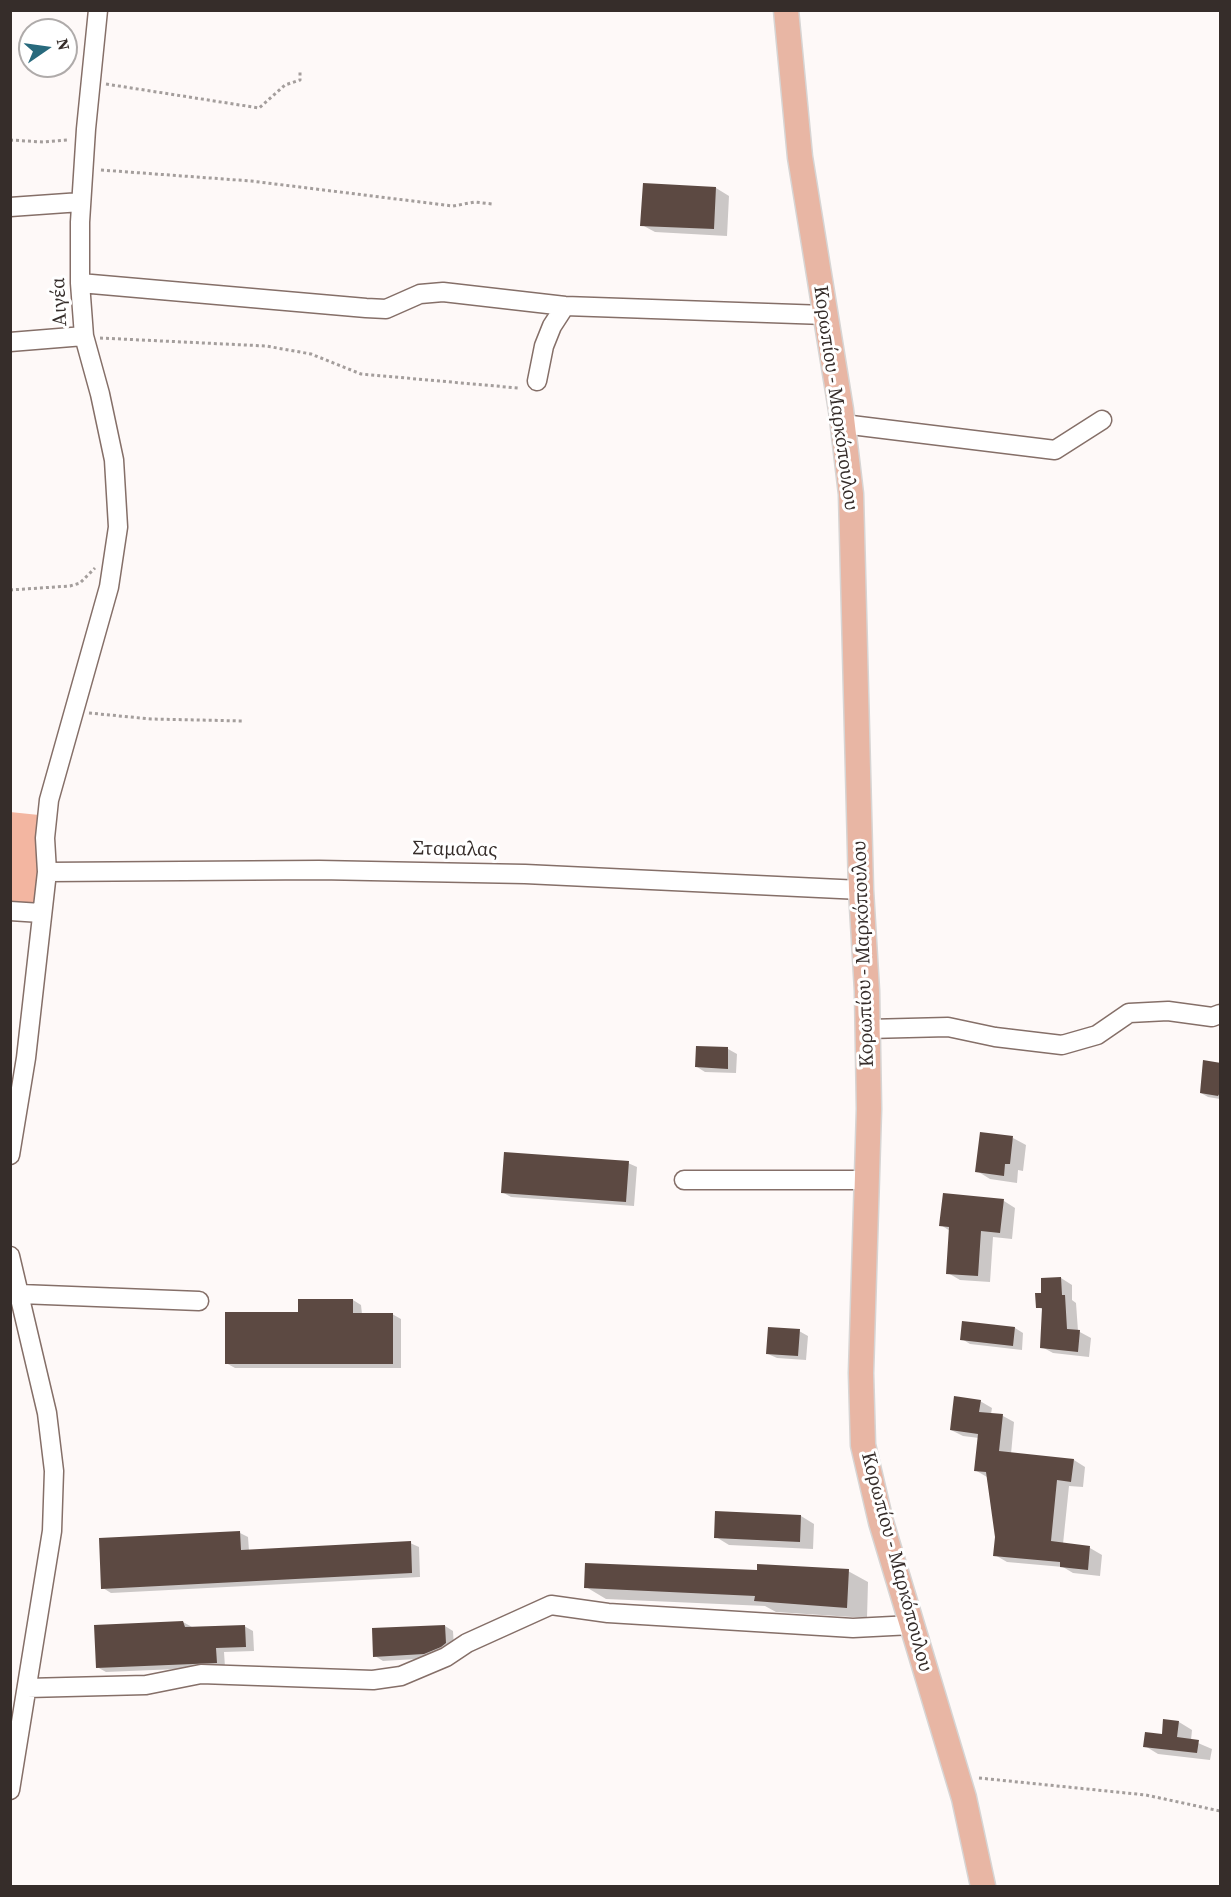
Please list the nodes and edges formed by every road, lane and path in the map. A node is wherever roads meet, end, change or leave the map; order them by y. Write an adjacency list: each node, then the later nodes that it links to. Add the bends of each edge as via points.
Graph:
1 (98, 10): 4 (street, Αιγέα)
2 (786, 10): 13 (main road, Κορωπίου - Μαρκόπουλου, via 800,157)
3 (300, 70): 4 (path, via 300,80 285,85 259,108)
4 (92, 81): 5 (street, Αιγέα)
5 (85, 139): 6 (path); 7 (street, Αιγέα)
6 (10, 140)
7 (85, 169): 8 (street, Αιγέα); 9 (path, via 251,182 453,206)
8 (81, 202): 10 (street); 11 (street, Αιγέα)
9 (492, 204)
10 (10, 207)
11 (80, 283): 12 (street, via 386,309 420,294 443,292); 14 (street, Αιγέα)
12 (565, 306): 13 (street); 16 (street, via 544,346)
13 (825, 315): 19 (main road, Κορωπίου - Μαρκόπουλου)
14 (84, 336): 15 (street); 17 (path, via 267,346 311,354 361,374); 20 (street, Αιγέα, via 114,460 118,527)
15 (10, 342)
16 (537, 381)
17 (518, 388)
18 (1102, 420): 19 (street, via 1055,450)
19 (843, 424): 25 (main road, Κορωπίου - Μαρκόπουλου, via 851,494)
20 (113, 560): 21 (path, via 100,564 80,583); 22 (street, Αιγέα)
21 (10, 590)
22 (74, 706): 23 (path, via 92,714); 24 (street, Αιγέα, via 49,800)
23 (244, 721)
24 (47, 872): 25 (street, Σταμαλας, via 319,870 525,874); 27 (street, Αιγέα)
25 (861, 890): 29 (main road, Κορωπίου - Μαρκόπουλου)
26 (10, 911): 27 (street)
27 (41, 913): 30 (street, Αιγέα, via 26,1058)
28 (1221, 1014): 29 (street, via 1212,1017 1168,1011 1129,1013 1097,1035 1062,1045 948,1027)
29 (868, 1029): 32 (main road, Κορωπίου - Μαρκόπουλου)
30 (10, 1155)
31 (684, 1180): 32 (street)
32 (867, 1180): 36 (main road, Κορωπίου - Μαρκόπουλου, via 861,1373 863,1445)
33 (10, 1256): 34 (street)
34 (20, 1294): 35 (street); 37 (street, via 46,1413 54,1472 52,1531)
35 (199, 1301)
36 (912, 1625): 37 (street, via 853,1628 551,1605 401,1676 373,1680 201,1674 146,1685); 38 (main road, Κορωπίου - Μαρκόπουλου)
37 (27, 1688): 39 (street)
38 (957, 1775): 40 (path, via 1146,1795); 41 (main road, Κορωπίου - Μαρκόπουλου)
39 (10, 1790)
40 (1221, 1811)
41 (984, 1887)

